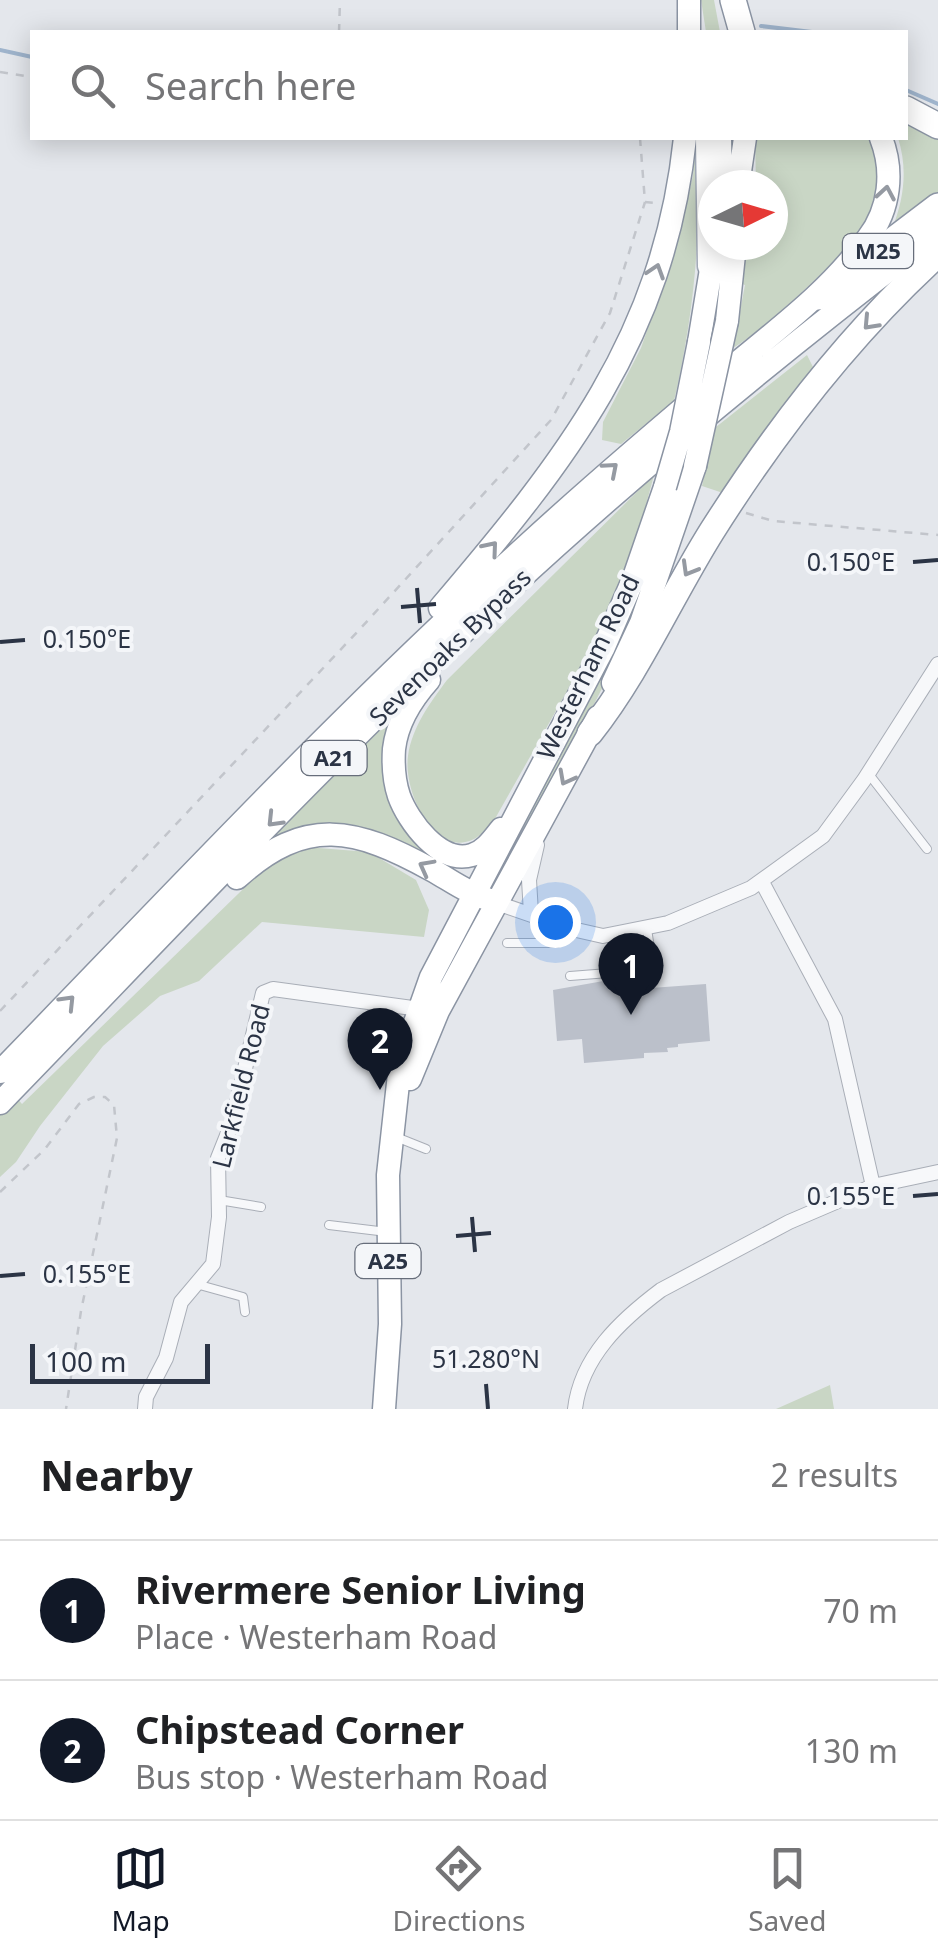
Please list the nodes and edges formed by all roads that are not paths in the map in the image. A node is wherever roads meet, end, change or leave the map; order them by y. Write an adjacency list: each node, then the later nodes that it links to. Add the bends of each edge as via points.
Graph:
1 (690, 0): 4 (main road); 5 (main road)
2 (723, 0): 6 (main road)
3 (733, 0): 7 (highway)
4 (689, 30)
5 (697, 30)
6 (729, 30)
7 (741, 30)
8 (908, 110): 9 (highway)
9 (938, 126)
10 (685, 140): 26 (main road, one-way to 10, via 512,523 601,396 657,271)
11 (706, 140): 22 (main road, Westerham Road / A25)
12 (721, 140): 15 (main road)
13 (741, 140): 16 (main road)
14 (882, 140): 23 (main road, Sevenoaks Bypass, one-way to 14, via 883,212 889,172)
15 (729, 170)
16 (734, 170)
17 (938, 206): 23 (highway, M25)
18 (938, 232): 24 (main road, Sevenoaks Bypass / A21, via 740,388)
19 (938, 254): 27 (highway, one-way to 27, via 835,361 789,420 728,506)
20 (713, 260): 22 (main road)
21 (733, 260): 27 (main road, Westerham Road / A25, bridge, via 727,321 694,466 641,623)
22 (710, 280): 29 (main road, Westerham Road / A25, bridge, via 681,432 633,580)
23 (818, 298): 26 (main road, Sevenoaks Bypass / A21, one-way to 23, via 591,487)
24 (544, 557): 29 (main road, via 422,689 404,716 394,750 396,787 410,820 449,854 480,852); 38 (main road, Sevenoaks Bypass / A21, one-way to 38, via 369,724)
25 (938, 664): 28 (street)
26 (360, 702): 41 (main road, Sevenoaks Bypass / A21, one-way to 26)
27 (590, 733): 30 (main road, Westerham Road / A25, one-way to 30)
28 (868, 773): 31 (lane); 32 (street, via 824,836)
29 (521, 802): 33 (main road, Westerham Road / A25)
30 (542, 824): 33 (main road, Westerham Road / A25); 34 (street, via 529,880)
31 (927, 849)
32 (762, 882): 36 (street); 46 (street, via 835,1019)
33 (486, 899): 34 (street); 38 (main road, one-way to 38, via 363,838 305,836 258,860 181,932); 40 (main road, Westerham Road / A25)
34 (531, 913): 35 (street)
35 (572, 929): 36 (street, via 604,936); 37 (lane, via 557,943)
36 (647, 929): 39 (lane, via 647,970)
37 (507, 944)
38 (132, 967): 42 (main road, Sevenoaks Bypass / A21)
39 (570, 976)
40 (428, 1009): 43 (main road, Westerham Road / A25, via 400,1065); 47 (street, Larkfield Road, via 263,993 218,1158)
41 (0, 1072)
42 (0, 1103)
43 (393, 1125): 44 (lane); 50 (main road, Westerham Road / A25)
44 (426, 1149)
45 (938, 1172): 46 (street)
46 (873, 1186): 55 (street, via 661,1290 594,1355)
47 (219, 1200): 48 (lane); 51 (street, Larkfield Road, via 213,1264)
48 (261, 1207)
49 (329, 1224): 50 (lane)
50 (387, 1232): 54 (main road, Westerham Road / A25)
51 (196, 1284): 52 (lane, via 243,1297); 53 (street, Larkfield Road, via 181,1302)
52 (246, 1312)
53 (146, 1403)
54 (384, 1409)
55 (575, 1409)

